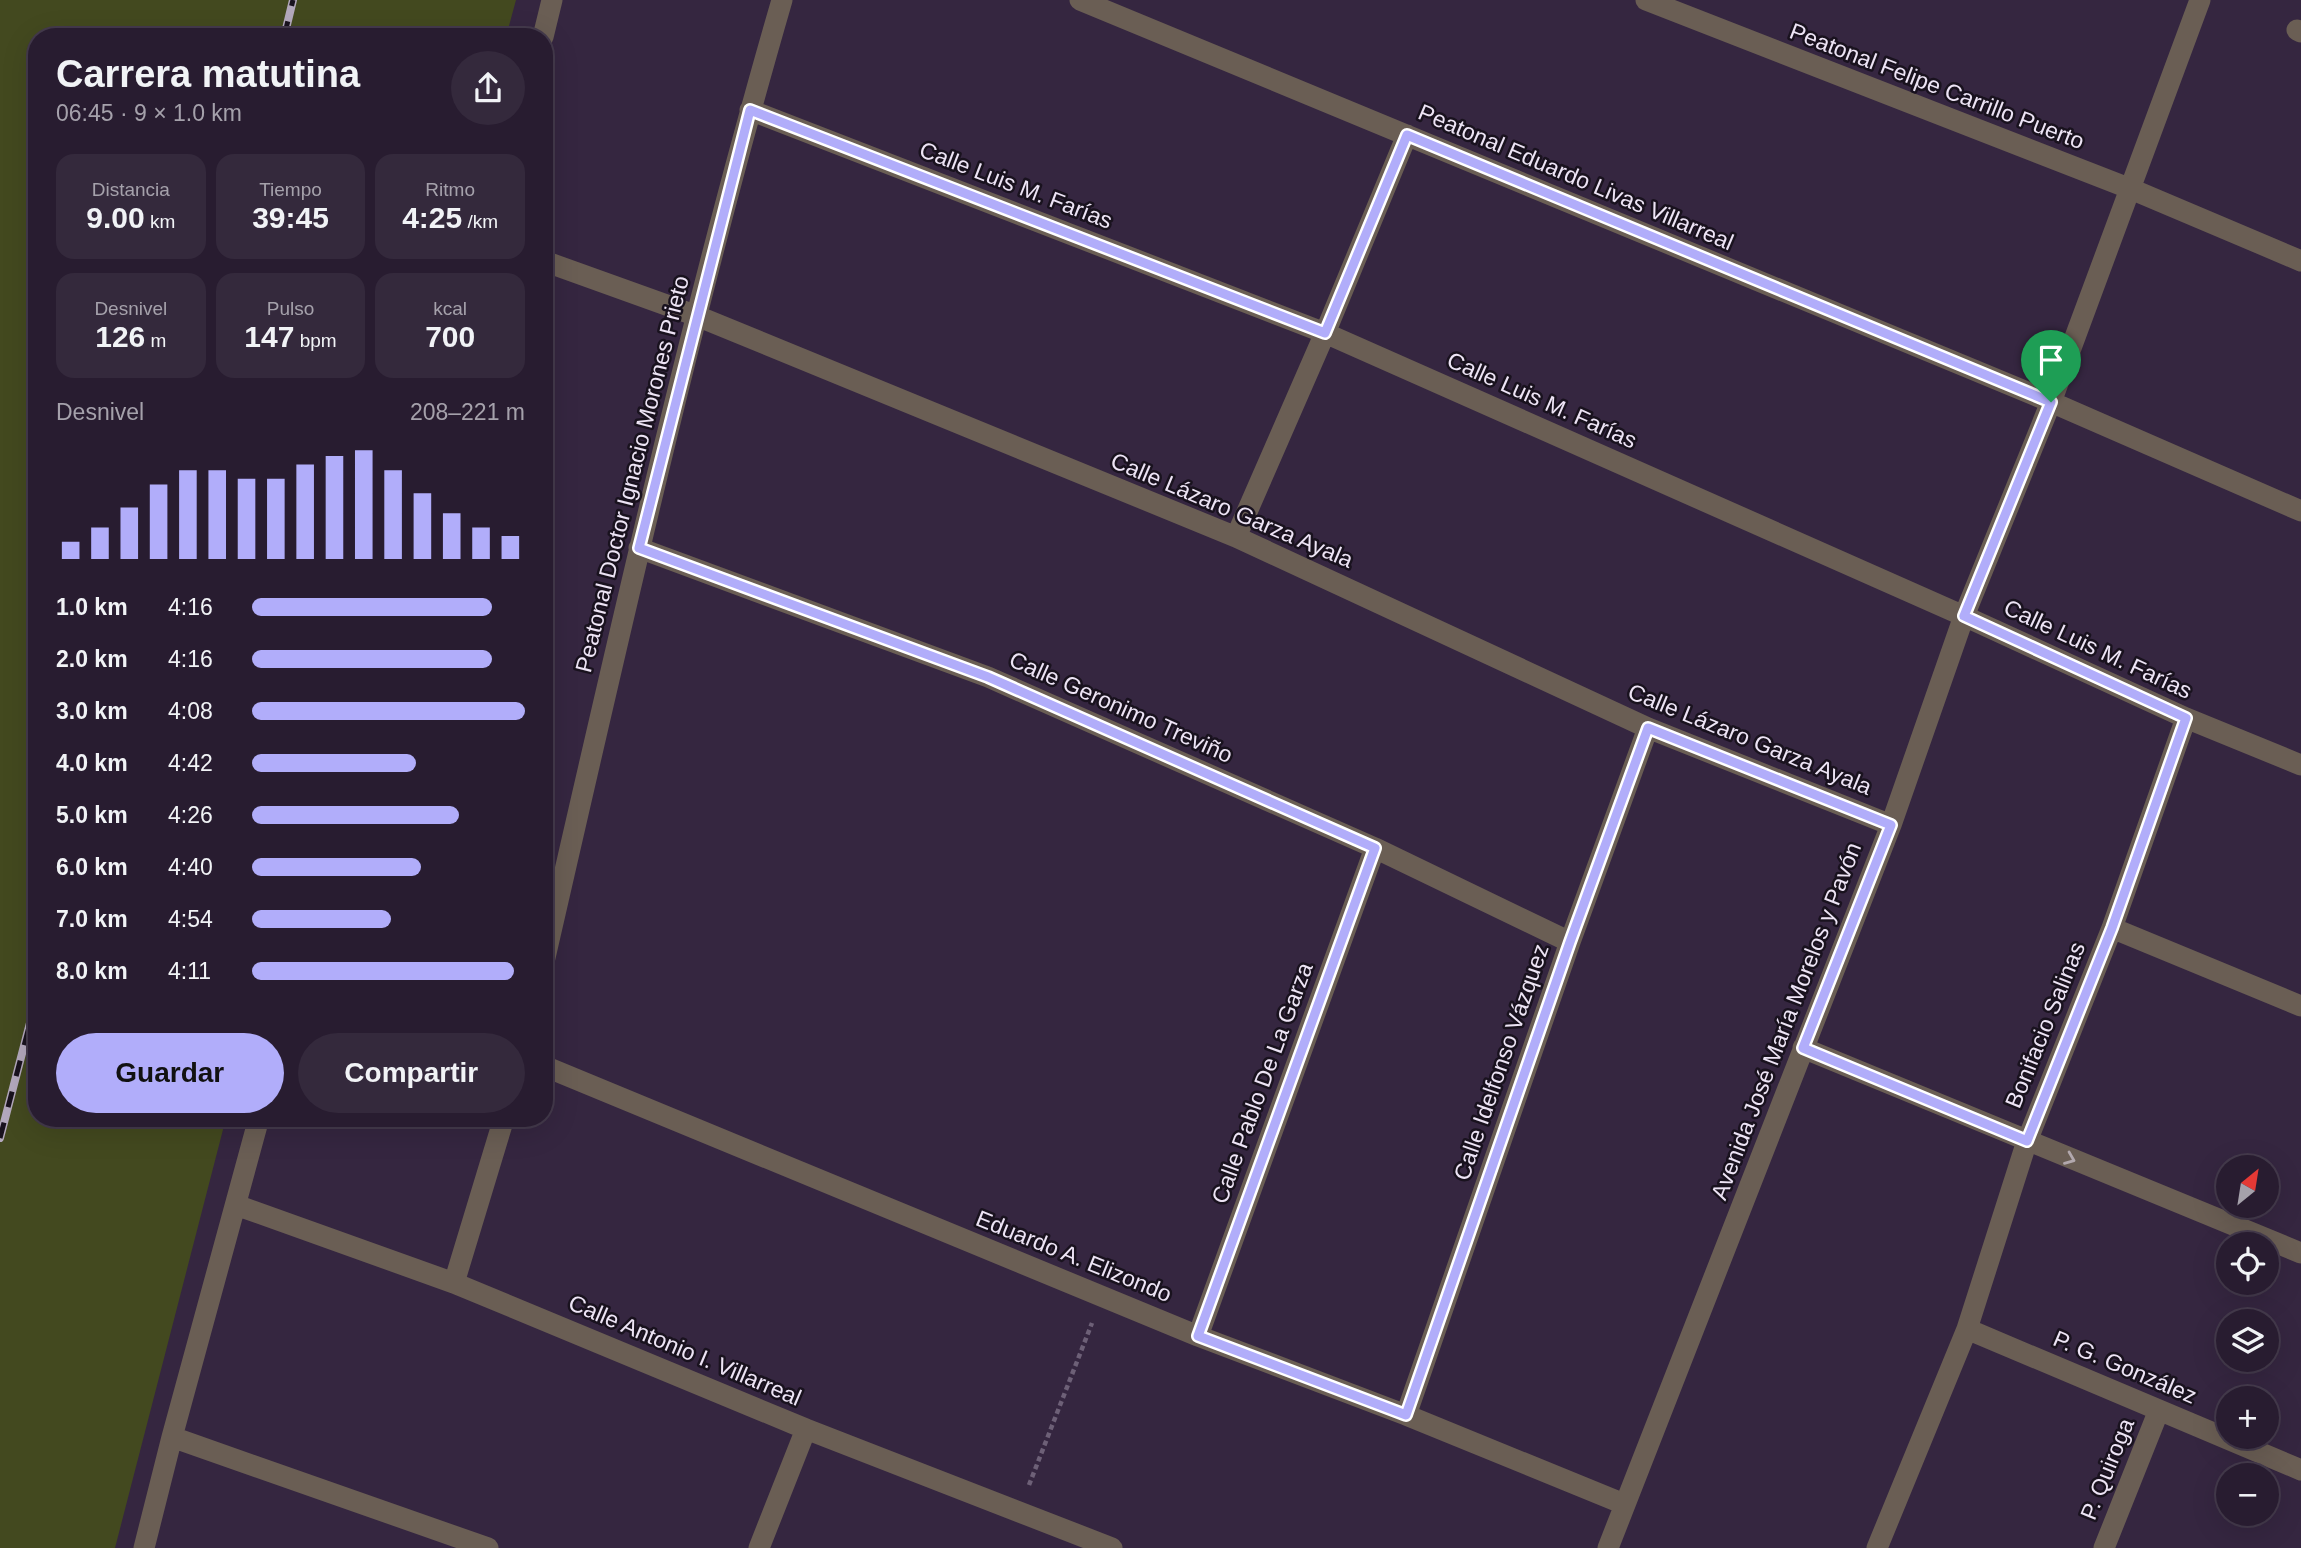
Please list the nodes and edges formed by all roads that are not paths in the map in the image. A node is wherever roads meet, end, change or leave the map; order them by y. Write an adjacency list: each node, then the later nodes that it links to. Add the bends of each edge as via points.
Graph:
1 (552, 0): 6 (street)
2 (782, 0): 7 (street, Peatonal Doctor Ignacio Morones Prieto)
3 (1080, 0): 8 (street, Peatonal Eduardo Livas Villarreal)
4 (1646, 0): 9 (street, Peatonal Felipe Carrillo Puerto)
5 (2200, 0): 9 (street, Avenida José María Morelos y Pavón)
6 (545, 28)
7 (750, 110): 12 (street, Peatonal Doctor Ignacio Morones Prieto); 13 (street, Calle Luis M. Farías)
8 (1407, 135): 13 (street); 14 (street, Peatonal Eduardo Livas Villarreal)
9 (2131, 189): 10 (street, Peatonal Felipe Carrillo Puerto); 14 (street, Avenida José María Morelos y Pavón)
10 (2301, 261)
11 (553, 264): 12 (street, Calle Lázaro Garza Ayala)
12 (697, 316): 16 (street, Calle Lázaro Garza Ayala); 17 (street, Peatonal Doctor Ignacio Morones Prieto)
13 (1325, 333): 16 (street); 18 (street, Calle Luis M. Farías)
14 (2051, 402): 15 (street, Peatonal Eduardo Livas Villarreal); 18 (street, Avenida José María Morelos y Pavón)
15 (2301, 511)
16 (1237, 537): 20 (street, Calle Lázaro Garza Ayala)
17 (639, 548): 23 (street, Calle Geronimo Treviño, via 988,677); 24 (street, Peatonal Doctor Ignacio Morones Prieto)
18 (1964, 616): 19 (street, Calle Luis M. Farías); 22 (street, Avenida José María Morelos y Pavón)
19 (2186, 718): 21 (street, Calle Luis M. Farías); 25 (street, Bonifacio Salinas)
20 (1648, 728): 22 (street, Calle Lázaro Garza Ayala); 26 (street, Calle Idelfonso Vázquez)
21 (2301, 765)
22 (1891, 825): 28 (street, Avenida José María Morelos y Pavón)
23 (1375, 848): 26 (street, Calle Geronimo Treviño); 37 (street, Calle Pablo De La Garza)
24 (553, 923)
25 (2112, 928): 27 (street); 32 (street, Bonifacio Salinas)
26 (1570, 942): 39 (street, Calle Idelfonso Vázquez)
27 (2301, 1006)
28 (1803, 1048): 32 (street); 43 (street, Avenida José María Morelos y Pavón)
29 (553, 1070): 37 (street, Eduardo A. Elizondo)
30 (257, 1127): 33 (street)
31 (501, 1127): 35 (street)
32 (2027, 1141): 34 (street, one-way to 34); 36 (street, Bonifacio Salinas)
33 (236, 1205): 35 (street, Calle Antonio I. Villarreal); 41 (street)
34 (2301, 1253)
35 (454, 1283): 40 (street, Calle Antonio I. Villarreal)
36 (1967, 1329): 38 (street, P. G. González); 49 (street, Bonifacio Salinas)
37 (1198, 1336): 39 (street, Eduardo A. Elizondo)
38 (2159, 1410): 42 (street, P. G. González); 50 (street, P. Quiroga)
39 (1406, 1415): 43 (street, Eduardo A. Elizondo)
40 (806, 1429): 46 (street); 47 (street, Calle Antonio I. Villarreal)
41 (172, 1437): 44 (street); 45 (street)
42 (2301, 1470)
43 (1625, 1504): 48 (street, Avenida José María Morelos y Pavón)
44 (144, 1548)
45 (488, 1548)
46 (759, 1548)
47 (1112, 1548)
48 (1608, 1548)
49 (1877, 1548)
50 (2104, 1548)

